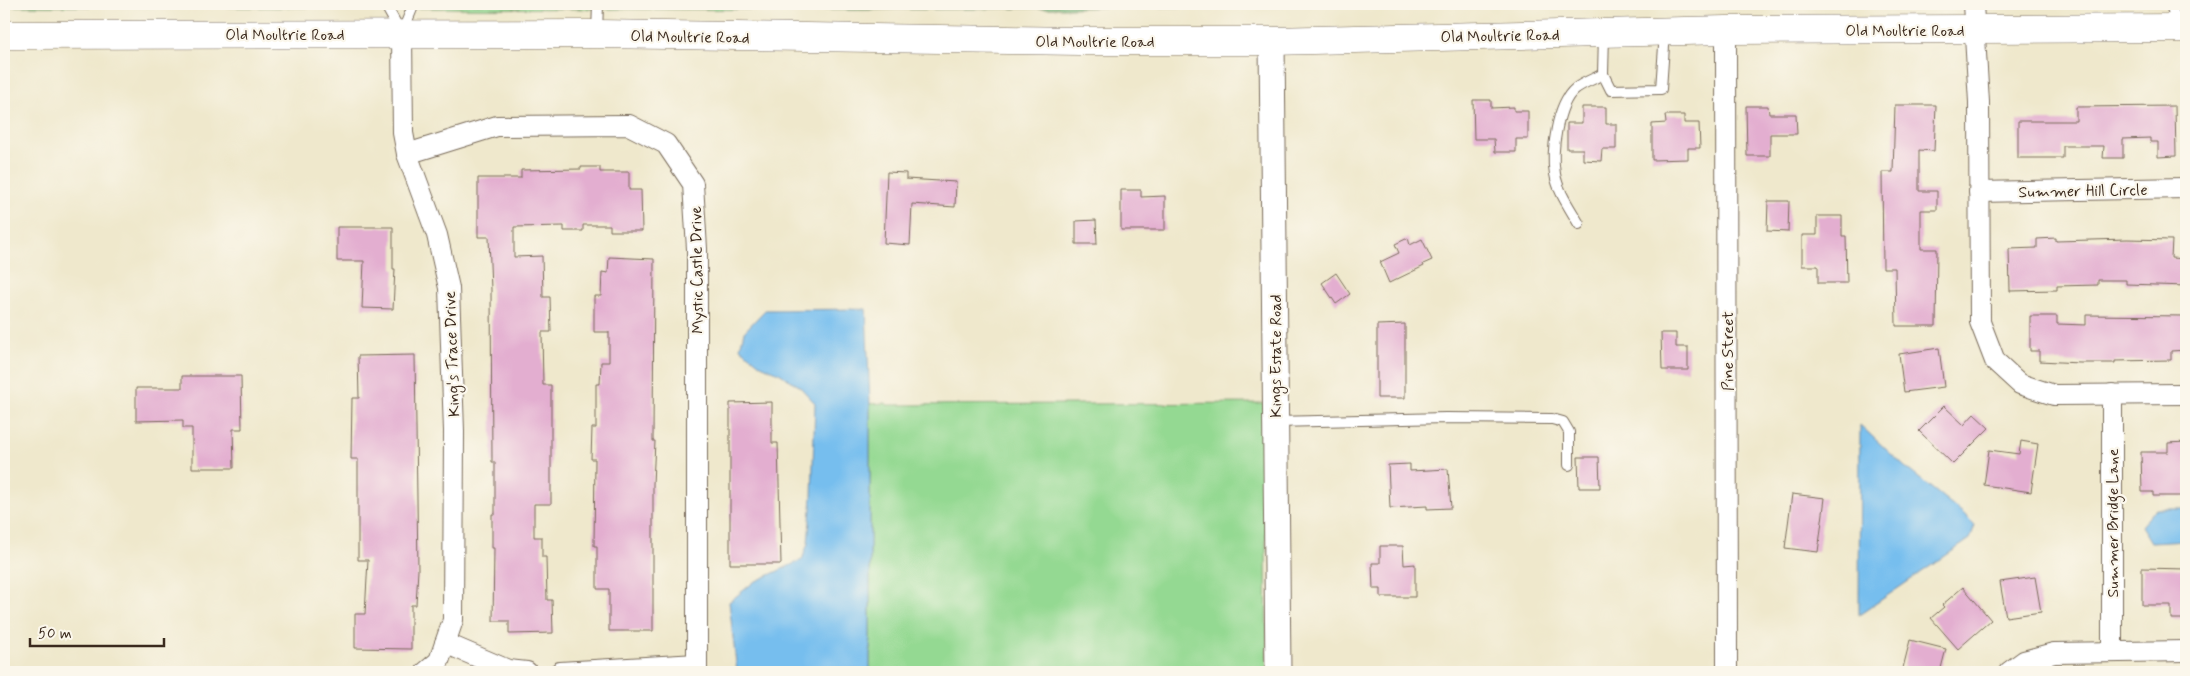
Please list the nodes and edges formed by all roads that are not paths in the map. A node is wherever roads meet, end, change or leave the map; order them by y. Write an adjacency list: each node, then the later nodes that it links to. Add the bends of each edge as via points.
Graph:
1 (385, 4): 9 (lane)
2 (414, 4): 9 (lane)
3 (598, 4): 10 (lane)
4 (1973, 17): 5 (main road, Old Moultrie Road); 6 (main road, Old Moultrie Road); 16 (street, via 1979,102)
5 (2180, 17)
6 (1726, 30): 7 (main road, Old Moultrie Road); 30 (street, Pine Street)
7 (1665, 31): 8 (main road, Old Moultrie Road); 13 (lane, via 1661,89 1611,90)
8 (1604, 33): 12 (main road, Old Moultrie Road); 13 (lane)
9 (402, 34): 10 (main road, Old Moultrie Road); 11 (main road, Old Moultrie Road); 14 (street, King's Trace Drive, via 403,133)
10 (598, 34): 12 (main road, Old Moultrie Road, via 1080,41)
11 (4, 35)
12 (1272, 40): 20 (street, Kings Estate Road)
13 (1602, 74): 17 (lane, via 1575,89 1564,103 1558,127 1555,174)
14 (408, 154): 22 (street, King's Trace Drive, via 437,235 449,288 454,431 453,620); 25 (street, Mystic Castle Drive, via 497,126 629,125 666,144 693,184 698,249)
15 (2186, 188): 16 (street, Summer Hill Circle)
16 (1979, 192): 18 (street, via 1980,322 1995,360 2020,384 2054,395)
17 (1578, 224)
18 (2112, 394): 19 (street); 24 (street, Summer Bridge Lane)
19 (2186, 394)
20 (1275, 422): 21 (lane, via 1552,419 1564,422 1569,432); 29 (street, Kings Estate Road)
21 (1569, 465)
22 (445, 643): 26 (street, King's Trace Drive, via 439,661); 27 (street, via 508,670)
23 (2186, 651): 24 (street)
24 (2112, 652): 31 (street, via 2054,653 2024,661)
25 (697, 668): 28 (street)
26 (426, 672)
27 (527, 672)
28 (560, 672)
29 (1278, 672)
30 (1727, 672)
31 (2009, 672)

